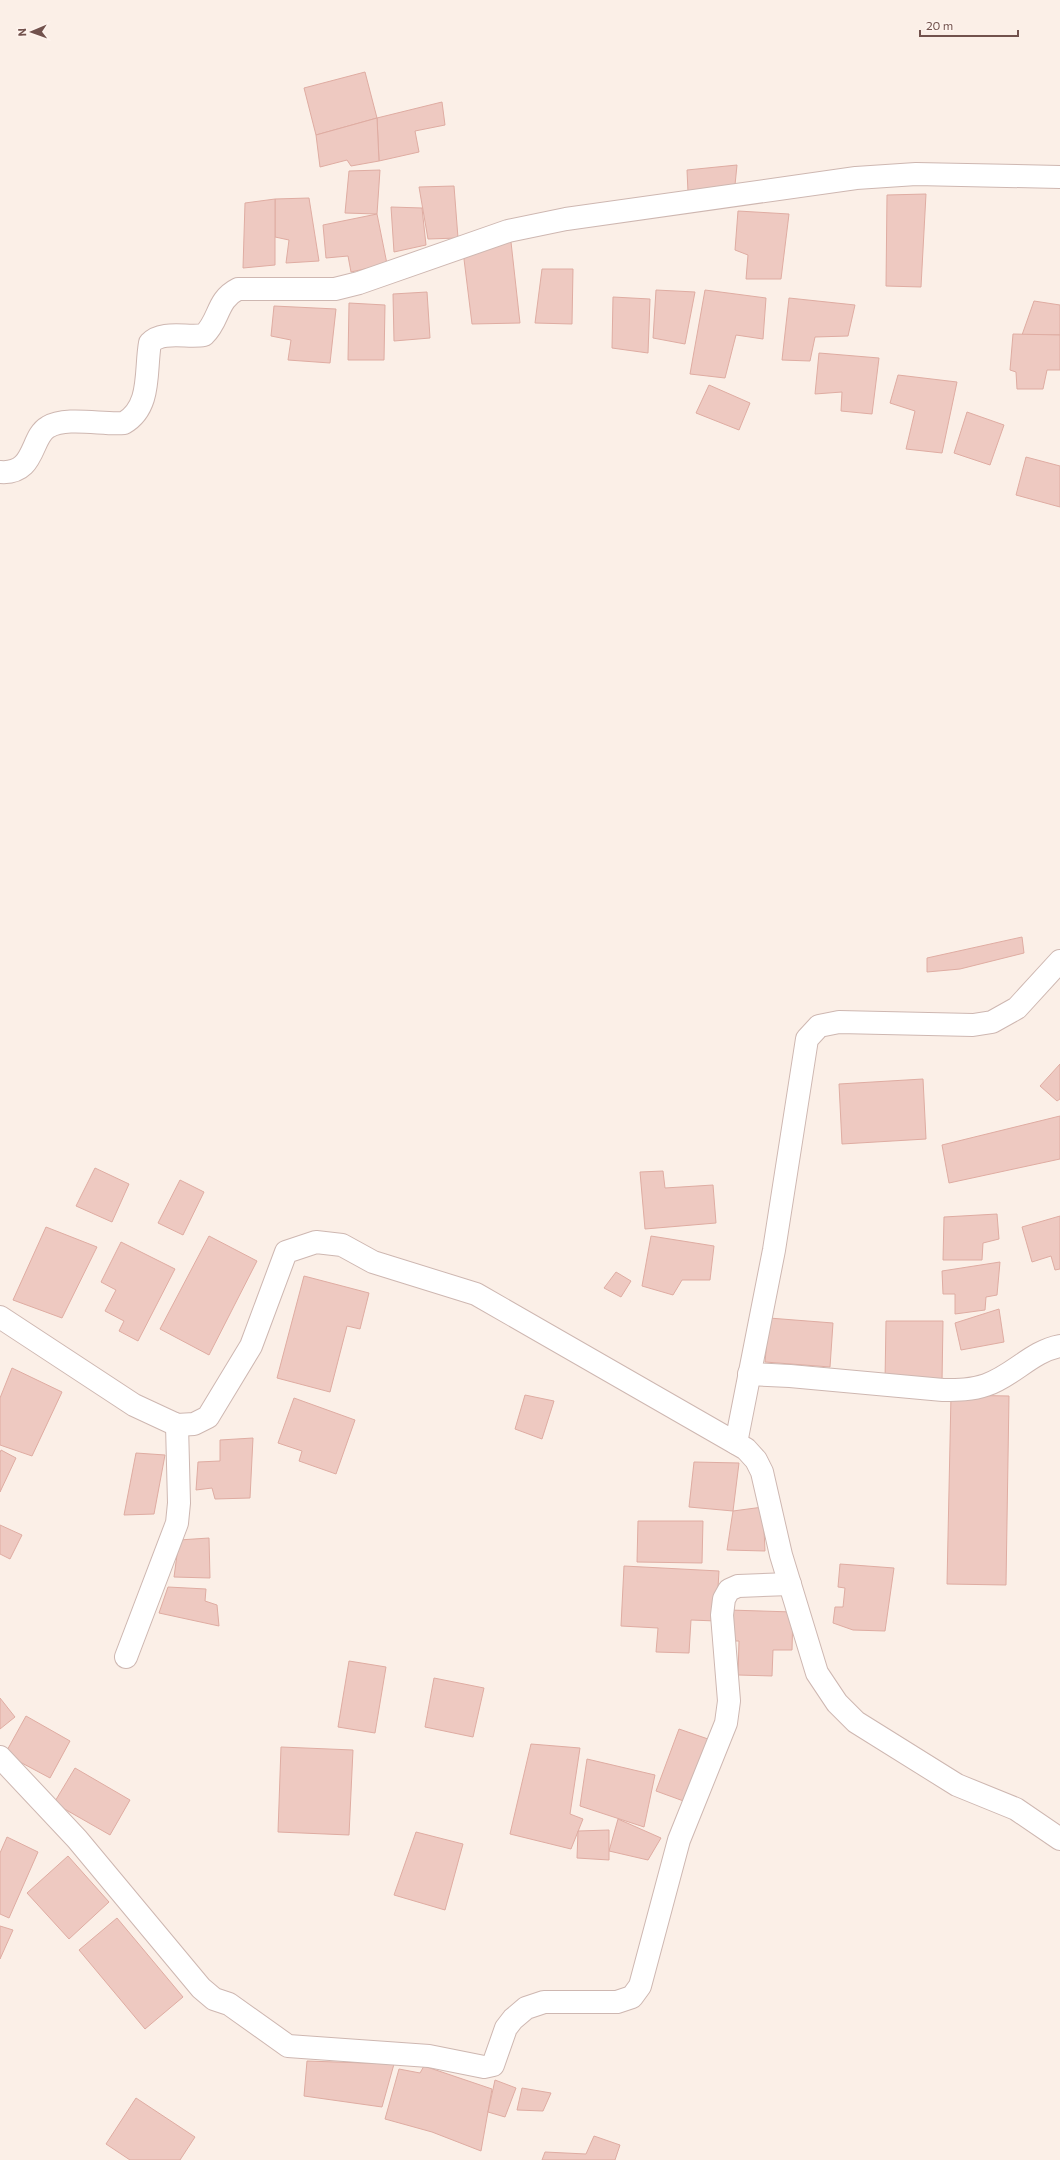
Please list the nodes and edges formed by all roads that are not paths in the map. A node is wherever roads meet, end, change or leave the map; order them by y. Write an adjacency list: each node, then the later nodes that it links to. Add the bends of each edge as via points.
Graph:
1 (1060, 177): 2 (street, via 916,174 808,184 566,219 522,228 335,289 238,289 229,293 221,303 210,329 204,335 154,338 150,343 145,392 131,419 124,423 66,422 48,427 42,432 24,464 16,470)
2 (0, 472)
3 (1060, 961): 6 (street, via 1017,1008 992,1022 974,1025 839,1022 819,1026 807,1039 774,1250)
4 (0, 1317): 7 (street, via 134,1405)
5 (1060, 1346): 6 (street, via 1034,1356 986,1385 967,1389 943,1390)
6 (749, 1374): 8 (street)
7 (177, 1425): 8 (street, via 194,1424 208,1417 251,1346 286,1252 316,1242 342,1245 373,1262 476,1294); 10 (street, via 178,1523)
8 (736, 1443): 9 (street, via 756,1460 762,1472)
9 (790, 1584): 11 (street, via 738,1586 729,1590 724,1599 722,1615 729,1701 726,1723 679,1840 640,1986 632,1997 617,2002 544,2002 526,2008 506,2028 492,2065 484,2067 429,2056 288,2046 229,2004 214,1999 201,1988 77,1839); 12 (street, via 817,1673 837,1703 856,1722 956,1785 1016,1809)
10 (126, 1657)
11 (0, 1757)
12 (1060, 1839)

